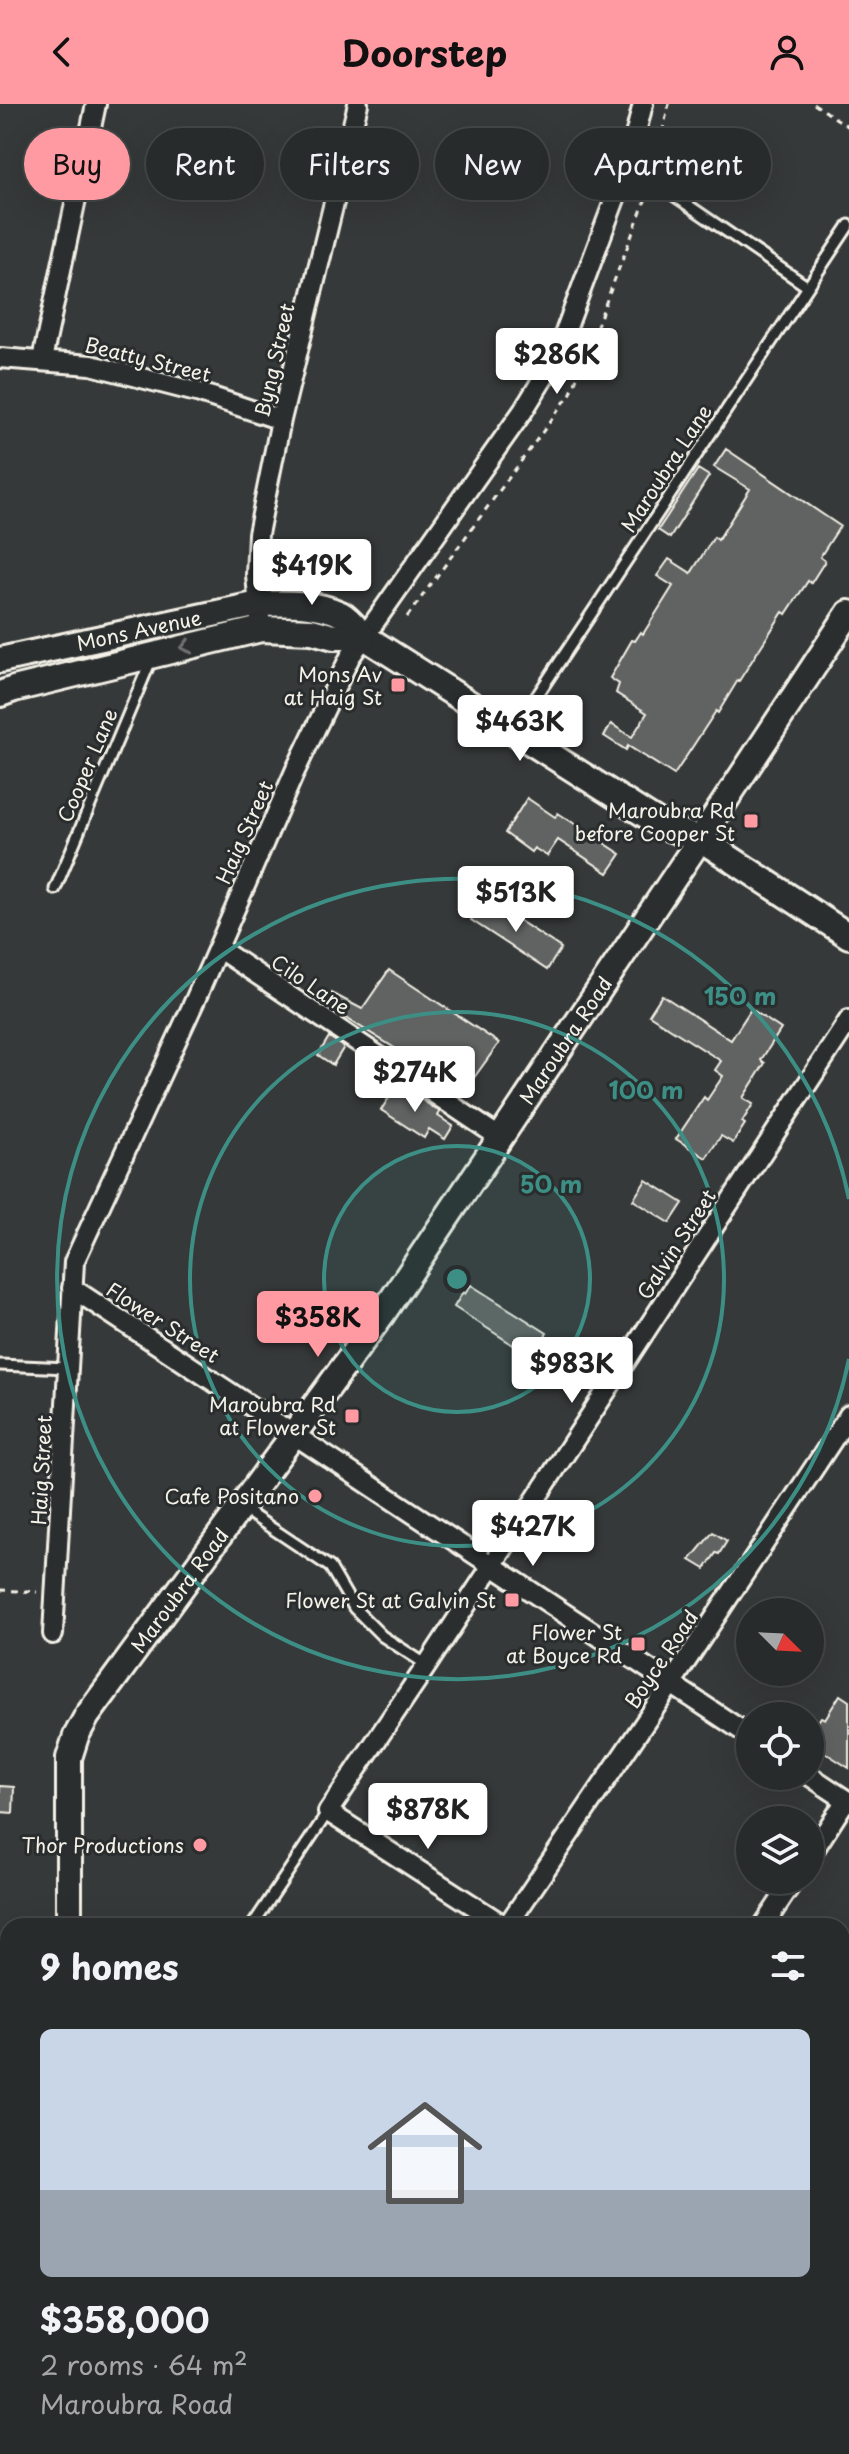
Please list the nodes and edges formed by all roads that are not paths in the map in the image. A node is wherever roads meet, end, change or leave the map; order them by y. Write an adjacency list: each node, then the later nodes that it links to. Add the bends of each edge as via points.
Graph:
1 (96, 104): 10 (street)
2 (358, 104): 11 (street, Byng Street)
3 (643, 104): 4 (street, Haig Street)
4 (637, 128)
5 (615, 200): 15 (street, Haig Street, via 555,359)
6 (681, 200): 8 (lane)
7 (849, 225): 8 (lane, Maroubra Lane)
8 (808, 287): 19 (lane, Maroubra Lane)
9 (0, 358): 10 (street, Beatty Street)
10 (42, 360): 11 (street, Beatty Street, via 104,368)
11 (281, 420): 12 (street, Byng Street, via 258,534)
12 (259, 604): 14 (street, Byng Street); 15 (main road, Mons Avenue, via 318,607 343,615); 17 (main road, Mons Avenue)
13 (849, 613): 20 (main road, Maroubra Road)
14 (261, 629): 15 (main road, Mons Avenue); 16 (main road, Mons Avenue, one-way to 16)
15 (363, 636): 19 (main road, Mons Avenue); 23 (street, Haig Street, via 296,769)
16 (153, 655): 18 (main road, Mons Avenue); 21 (lane, Cooper Lane)
17 (0, 660)
18 (0, 694)
19 (514, 731): 20 (main road, Mons Avenue, via 663,826)
20 (700, 839): 22 (main road, Mons Avenue); 25 (main road, Maroubra Road)
21 (55, 889)
22 (849, 936)
23 (218, 948): 25 (street, Cilo Lane); 26 (street, Haig Street, via 74,1262)
24 (849, 1020): 32 (street, Galvin Street)
25 (499, 1137): 30 (main road, Maroubra Road, via 383,1313)
26 (72, 1288): 28 (street, Haig Street); 30 (street, Flower Street)
27 (0, 1365): 28 (lane)
28 (68, 1368): 33 (street, Haig Street)
29 (849, 1415): 35 (street, Boyce Road)
30 (293, 1434): 31 (main road, Maroubra Road); 32 (street, Flower Street)
31 (240, 1507): 34 (lane, via 330,1567 354,1608 382,1636); 42 (main road, Maroubra Road, via 76,1736 67,1777)
32 (492, 1566): 34 (street, Galvin Street); 35 (street, Flower Street)
33 (53, 1634)
34 (427, 1665): 39 (street, Galvin Street)
35 (671, 1684): 36 (street, Flower Street); 45 (street, Boyce Road)
36 (736, 1727)
37 (824, 1785): 38 (street)
38 (847, 1801): 40 (street)
39 (328, 1812): 43 (lane); 44 (street)
40 (824, 1835)
41 (785, 1894): 46 (street)
42 (69, 1918)
43 (257, 1918)
44 (494, 1918)
45 (511, 1918)
46 (768, 1918)

